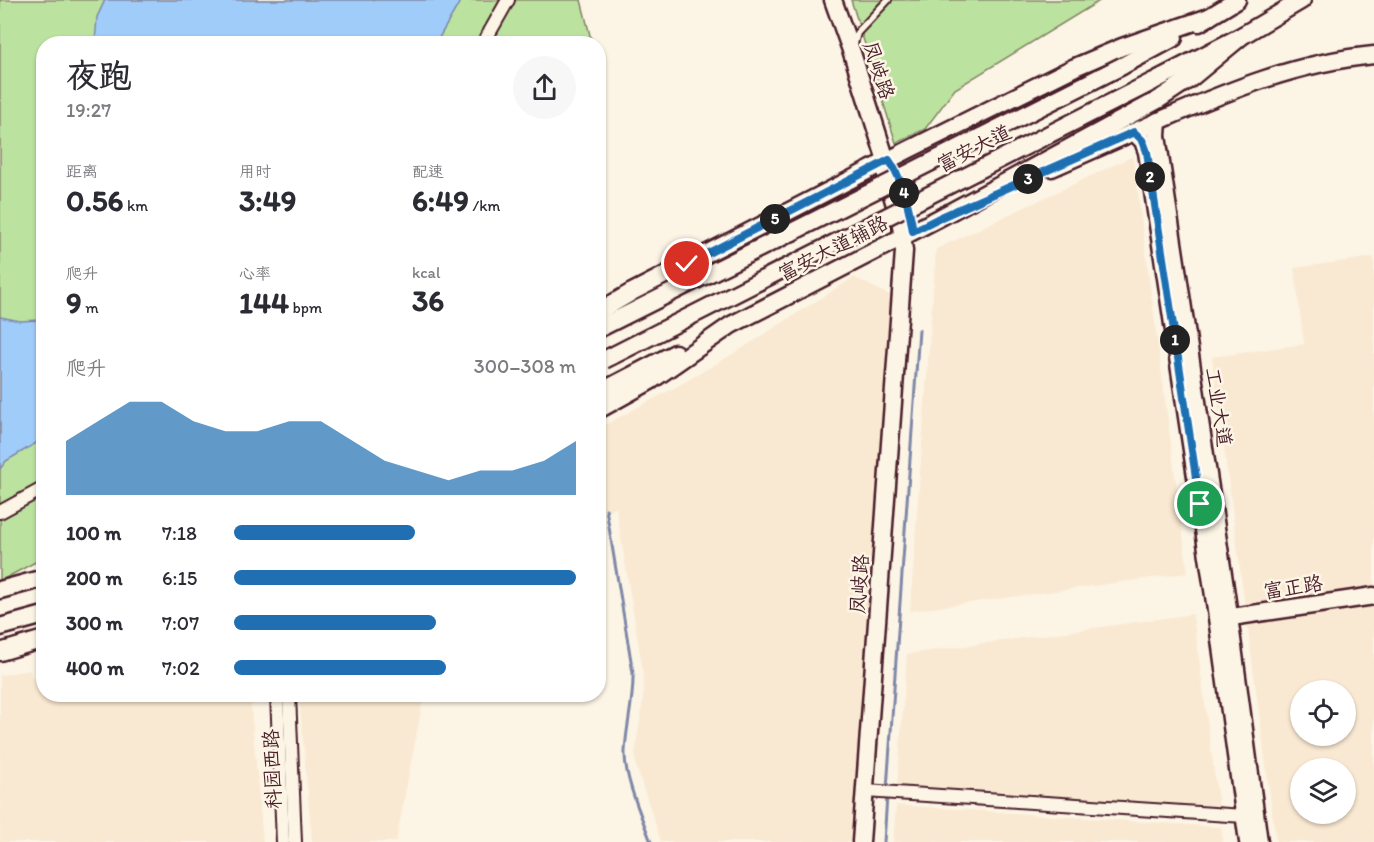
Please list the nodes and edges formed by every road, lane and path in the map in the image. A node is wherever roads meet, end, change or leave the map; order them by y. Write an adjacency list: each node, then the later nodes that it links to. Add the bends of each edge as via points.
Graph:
1 (508, 0): 8 (street)
2 (833, 0): 9 (main road, 凤岐路)
3 (888, 0): 9 (lane, via 856,33)
4 (1237, 0): 6 (main road, 富安大道)
5 (1302, 0): 7 (main road, 富安大道)
6 (1209, 17): 13 (main road, via 1103,54); 17 (main road, 富安大道, bridge, via 1122,66)
7 (1243, 35): 14 (main road, 富安大道辅路, via 1158,100); 19 (main road, 富安大道, bridge)
8 (488, 36)
9 (852, 53): 13 (main road, 凤岐路)
10 (1374, 55): 11 (main road, via 1301,67)
11 (1158, 121): 12 (main road); 28 (main road, 工业大道)
12 (1134, 132): 14 (main road); 28 (main road, 工业大道, via 1147,152)
13 (886, 159): 15 (main road, 凤岐路, via 886,175); 16 (main road)
14 (939, 218): 15 (main road, 富安大道辅路)
15 (908, 234): 18 (main road, 富安大道辅路); 34 (main road, 凤岐路)
16 (606, 307)
17 (606, 325)
18 (731, 325): 20 (main road); 21 (main road, 富安大道辅路, via 652,380)
19 (606, 358)
20 (606, 389)
21 (606, 406)
22 (36, 492): 23 (street)
23 (0, 512)
24 (36, 580): 25 (main road)
25 (0, 590)
26 (1374, 596): 28 (main road, 富正路)
27 (36, 617): 29 (main road)
28 (1223, 618): 35 (main road, 工业大道); 40 (main road, 工业大道)
29 (0, 627)
30 (36, 641): 31 (main road)
31 (0, 652)
32 (277, 702): 36 (street, 科园西路)
33 (289, 702): 37 (street, 科园西路)
34 (865, 791): 35 (street); 38 (main road, 凤岐路)
35 (1244, 816): 39 (main road, 工业大道)
36 (283, 842)
37 (295, 842)
38 (861, 842)
39 (1248, 842)
40 (1259, 842)

